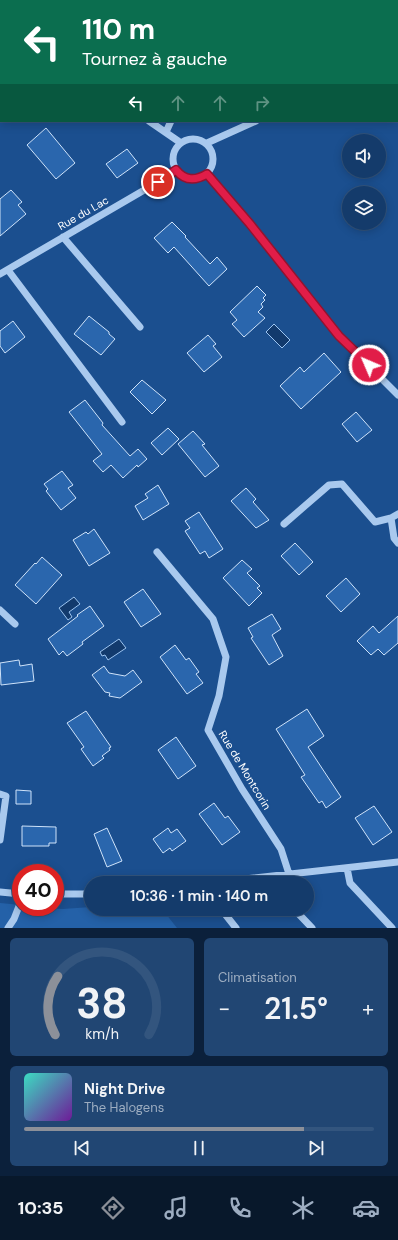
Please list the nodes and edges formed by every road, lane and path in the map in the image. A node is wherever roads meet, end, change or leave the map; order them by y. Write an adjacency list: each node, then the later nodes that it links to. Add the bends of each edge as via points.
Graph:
1 (151, 122): 4 (street)
2 (171, 122): 4 (street)
3 (254, 122): 6 (street)
4 (166, 132): 5 (street)
5 (181, 143): 6 (street, via 194,138); 7 (street, via 173,155)
6 (207, 143): 8 (street, via 211,148 214,162)
7 (176, 170): 8 (street, via 191,179 199,179); 9 (street, Rue du Lac)
8 (207, 174): 13 (street, via 339,336)
9 (63, 237): 10 (street, Rue du Lac); 12 (street)
10 (8, 270): 11 (street, Rue du Lac); 14 (street)
11 (0, 274)
12 (140, 327)
13 (398, 395)
14 (122, 422)
15 (395, 516): 16 (street, via 375,522 342,484 329,485); 17 (street, via 394,538)
16 (284, 524)
17 (398, 543)
18 (157, 552): 25 (street, Rue de Montcorin, via 213,619 226,657 219,696 208,730 281,849)
19 (0, 610): 20 (street)
20 (15, 624)
21 (0, 794): 22 (street, via 6,796)
22 (0, 840)
23 (398, 862): 24 (street)
24 (346, 868): 25 (street); 37 (street, via 350,883)
25 (289, 874): 26 (street)
26 (283, 876)
27 (0, 892): 28 (street)
28 (12, 893)
29 (64, 894): 30 (street)
30 (84, 894)
31 (15, 916): 34 (street)
32 (227, 916): 35 (street)
33 (301, 916): 36 (street)
34 (8, 928)
35 (236, 928)
36 (312, 928)
37 (392, 928)

